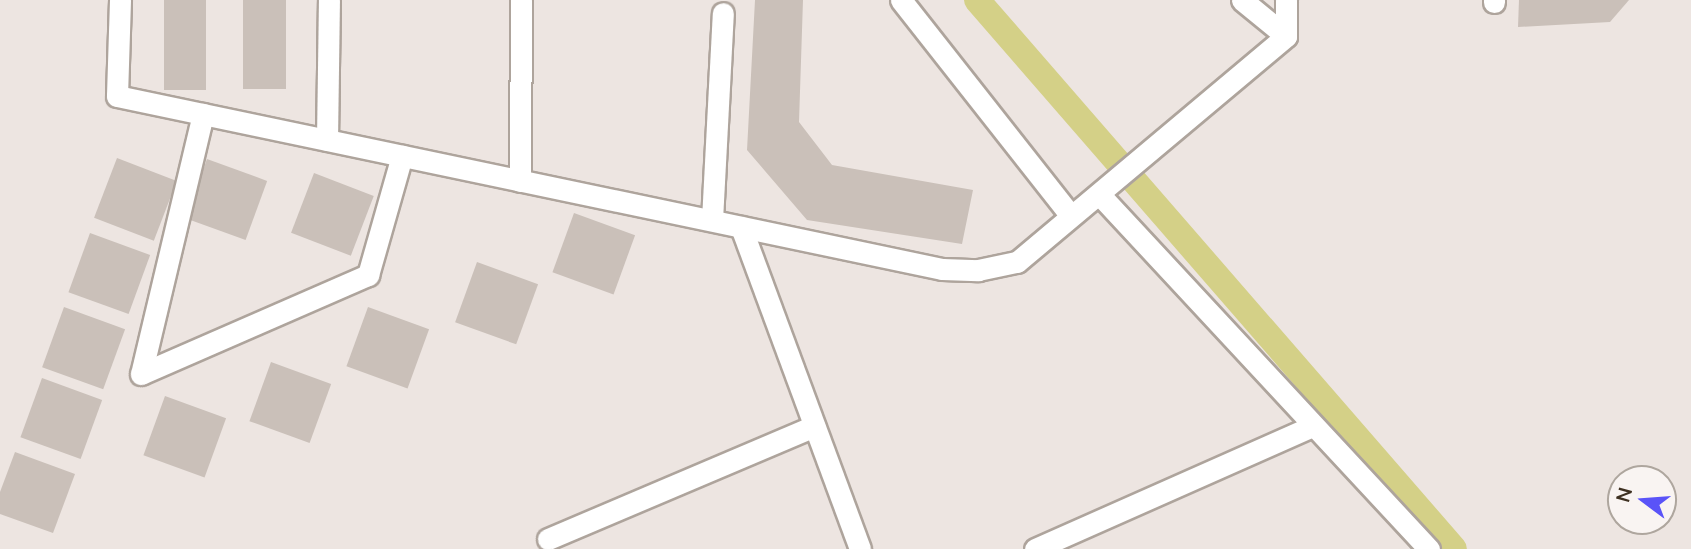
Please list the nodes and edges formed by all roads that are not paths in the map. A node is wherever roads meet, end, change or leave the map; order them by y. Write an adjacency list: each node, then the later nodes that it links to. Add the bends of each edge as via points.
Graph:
1 (120, 0): 9 (street, via 117,96)
2 (329, 0): 10 (street)
3 (521, 0): 12 (street)
4 (901, 0): 14 (street)
5 (1242, 0): 8 (street)
6 (1286, 0): 8 (street)
7 (723, 13): 15 (street)
8 (1286, 36): 13 (street)
9 (203, 114): 10 (street); 11 (street, via 141,374 368,275)
10 (327, 140): 11 (street)
11 (402, 156): 12 (street)
12 (520, 180): 15 (street)
13 (1099, 194): 14 (street); 18 (street)
14 (1070, 215): 16 (street, via 1017,262 978,270 942,269)
15 (712, 220): 16 (street)
16 (741, 227): 17 (street)
17 (814, 426): 19 (street); 20 (street)
18 (1312, 426): 21 (street); 22 (street)
19 (548, 539)
20 (860, 549)
21 (1035, 549)
22 (1429, 549)

